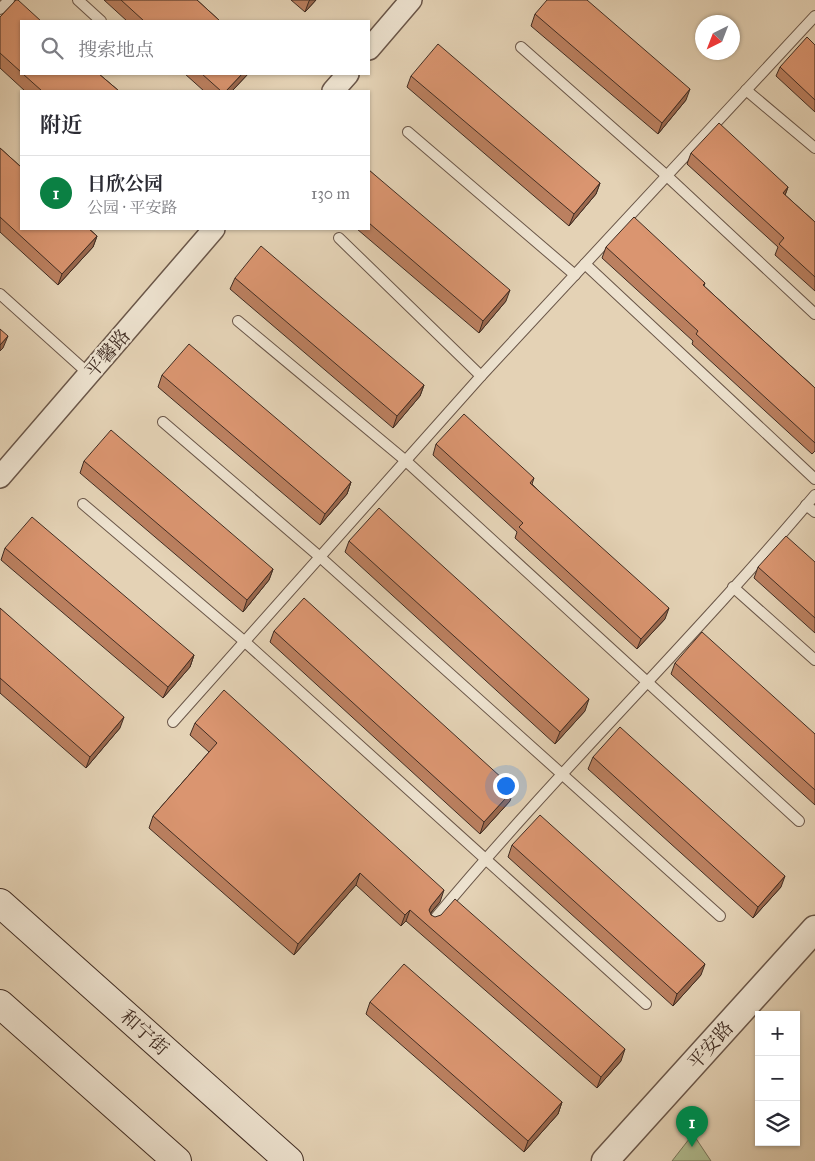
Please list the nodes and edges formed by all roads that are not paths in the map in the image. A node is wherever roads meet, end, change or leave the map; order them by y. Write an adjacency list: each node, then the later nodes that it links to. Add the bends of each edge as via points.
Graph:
1 (9, 0): 4 (lane)
2 (78, 0): 6 (lane)
3 (411, 0): 8 (street)
4 (0, 10)
5 (815, 16): 11 (lane)
6 (100, 20)
7 (521, 47): 14 (lane)
8 (370, 49)
9 (347, 75): 10 (street)
10 (334, 90)
11 (746, 90): 13 (lane); 14 (lane)
12 (408, 132): 18 (lane)
13 (815, 148)
14 (667, 176): 17 (lane); 20 (lane)
15 (213, 230): 22 (street, 平馨路)
16 (339, 238): 23 (lane)
17 (585, 264): 18 (lane); 27 (lane)
18 (575, 275): 23 (lane)
19 (0, 294): 22 (lane)
20 (815, 314)
21 (238, 321): 25 (lane)
22 (89, 374): 26 (street, 平馨路)
23 (481, 376): 25 (lane)
24 (163, 422): 32 (lane)
25 (406, 461): 32 (lane); 36 (lane)
26 (0, 477)
27 (815, 479)
28 (815, 494): 30 (lane)
29 (83, 504): 34 (lane)
30 (806, 505): 31 (lane); 33 (lane)
31 (815, 512)
32 (320, 557): 34 (lane); 38 (lane)
33 (733, 587): 35 (lane); 36 (lane)
34 (244, 641): 37 (lane); 40 (lane)
35 (815, 660)
36 (648, 682): 38 (lane); 39 (lane)
37 (173, 722)
38 (563, 774): 40 (lane); 42 (lane)
39 (799, 821)
40 (485, 859): 43 (lane); 46 (lane)
41 (0, 903): 48 (main road, 和宁街)
42 (720, 916)
43 (432, 922)
44 (815, 929): 49 (street, 平安路)
45 (0, 1004): 47 (main road)
46 (646, 1004)
47 (177, 1161)
48 (289, 1161)
49 (605, 1161)

